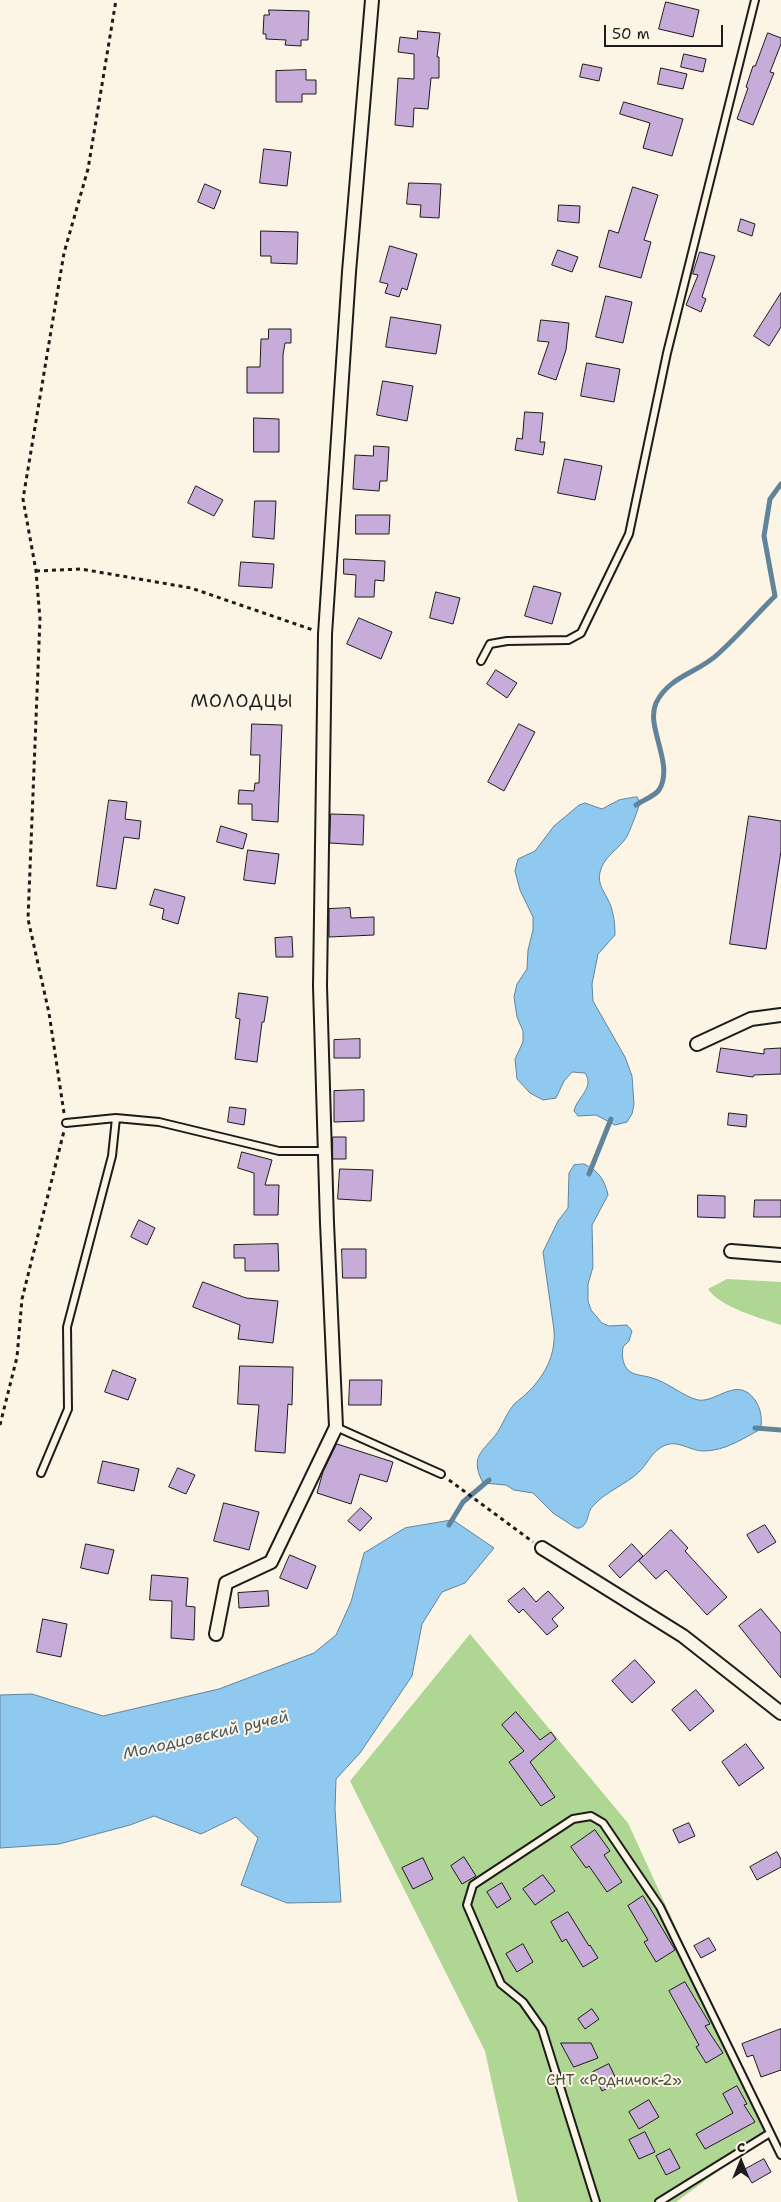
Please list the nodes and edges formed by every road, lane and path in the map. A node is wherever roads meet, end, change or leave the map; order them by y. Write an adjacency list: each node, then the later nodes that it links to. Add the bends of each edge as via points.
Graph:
1 (116, 0): 4 (path, via 88,169 64,253 23,499)
2 (372, 0): 5 (street, via 349,272)
3 (755, 0): 6 (lane, via 667,353 629,534 581,633 568,640 490,644)
4 (36, 571): 5 (path, via 81,569 191,588); 10 (path, via 40,620 28,919 50,1013)
5 (325, 634): 11 (street, via 320,986)
6 (481, 661)
7 (781, 1015): 8 (street, via 751,1019)
8 (697, 1044)
9 (116, 1118): 10 (lane); 11 (lane, via 159,1122 279,1151); 16 (lane, via 112,1156 67,1327 68,1409)
10 (66, 1123): 14 (path, via 22,1300 17,1357)
11 (325, 1151): 15 (street)
12 (731, 1251): 13 (street)
13 (781, 1255)
14 (0, 1425)
15 (336, 1427): 17 (lane); 20 (street, via 271,1562 226,1583)
16 (41, 1473)
17 (441, 1474)
18 (461, 1489): 19 (path)
19 (542, 1548): 21 (street, via 683,1636)
20 (216, 1634)
21 (781, 1713)
22 (770, 2133): 23 (lane); 24 (lane, via 660,1907 603,1823 591,1816 572,1819 473,1885 467,1905 501,1984 523,2002 542,2029); 25 (lane)
23 (781, 2155)
24 (596, 2202)
25 (660, 2202)

